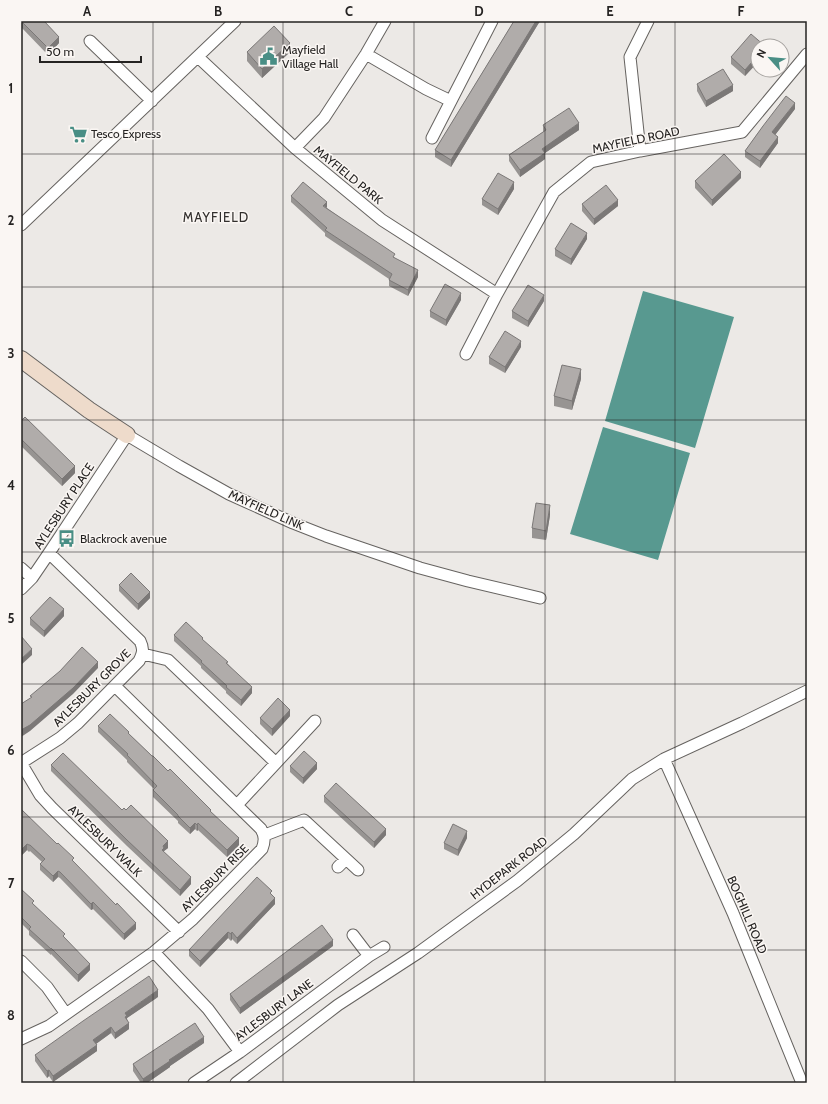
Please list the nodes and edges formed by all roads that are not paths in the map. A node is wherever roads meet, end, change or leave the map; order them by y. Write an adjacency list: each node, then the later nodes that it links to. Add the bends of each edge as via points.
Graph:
1 (234, 21): 8 (street)
2 (385, 21): 6 (street)
3 (492, 21): 10 (street)
4 (648, 21): 13 (street, via 630,57)
5 (90, 41): 9 (street)
6 (366, 54): 10 (street); 12 (street, via 324,118)
7 (807, 54): 13 (street, MAYFIELD ROAD, via 742,132)
8 (198, 57): 9 (street); 12 (street, MAYFIELD PARK)
9 (152, 101): 14 (street)
10 (451, 101): 11 (street)
11 (432, 138)
12 (295, 148): 15 (street, MAYFIELD PARK, via 382,220)
13 (640, 151): 15 (street, MAYFIELD ROAD, via 591,162 554,192)
14 (21, 225)
15 (496, 294): 16 (street, MAYFIELD ROAD)
16 (466, 354)
17 (21, 359): 18 (street, MAYFIELD LINK)
18 (127, 435): 19 (street, AYLESBURY PLACE); 23 (street, MAYFIELD LINK, via 229,494 292,523 420,568)
19 (49, 553): 21 (street, AYLESBURY PLACE); 24 (street, AYLESBURY GROVE, via 140,641 144,647)
20 (21, 568): 21 (street)
21 (32, 578): 22 (street, AYLESBURY PLACE)
22 (21, 589)
23 (540, 598)
24 (143, 654): 25 (street, AYLESBURY GROVE); 30 (street, via 168,660)
25 (115, 686): 29 (street, AYLESBURY GROVE, via 60,738); 31 (street)
26 (807, 691): 28 (street, HYDEPARK ROAD)
27 (315, 721): 30 (street)
28 (664, 759): 46 (street, HYDEPARK ROAD, via 632,779 574,834 517,881 418,953 338,1005); 47 (street, BOGHILL ROAD, via 733,913)
29 (21, 763): 36 (street, AYLESBURY WALK, via 40,795 52,808)
30 (276, 763): 31 (street)
31 (237, 805): 32 (street)
32 (265, 835): 33 (street, via 304,820); 36 (street, AYLESBURY RISE, via 262,849)
33 (346, 859): 34 (street); 35 (street)
34 (338, 867)
35 (358, 870)
36 (179, 932): 39 (street, AYLESBURY RISE)
37 (353, 934): 40 (street)
38 (384, 947): 40 (street, AYLESBURY LANE)
39 (154, 952): 42 (street, AYLESBURY RISE); 44 (street, via 208,1009)
40 (369, 956): 44 (street, AYLESBURY LANE)
41 (21, 961): 42 (street, via 47,987)
42 (66, 1014): 43 (street, AYLESBURY RISE, via 49,1026)
43 (21, 1039)
44 (240, 1052): 45 (street, AYLESBURY LANE)
45 (194, 1083)
46 (236, 1083)
47 (802, 1083)

